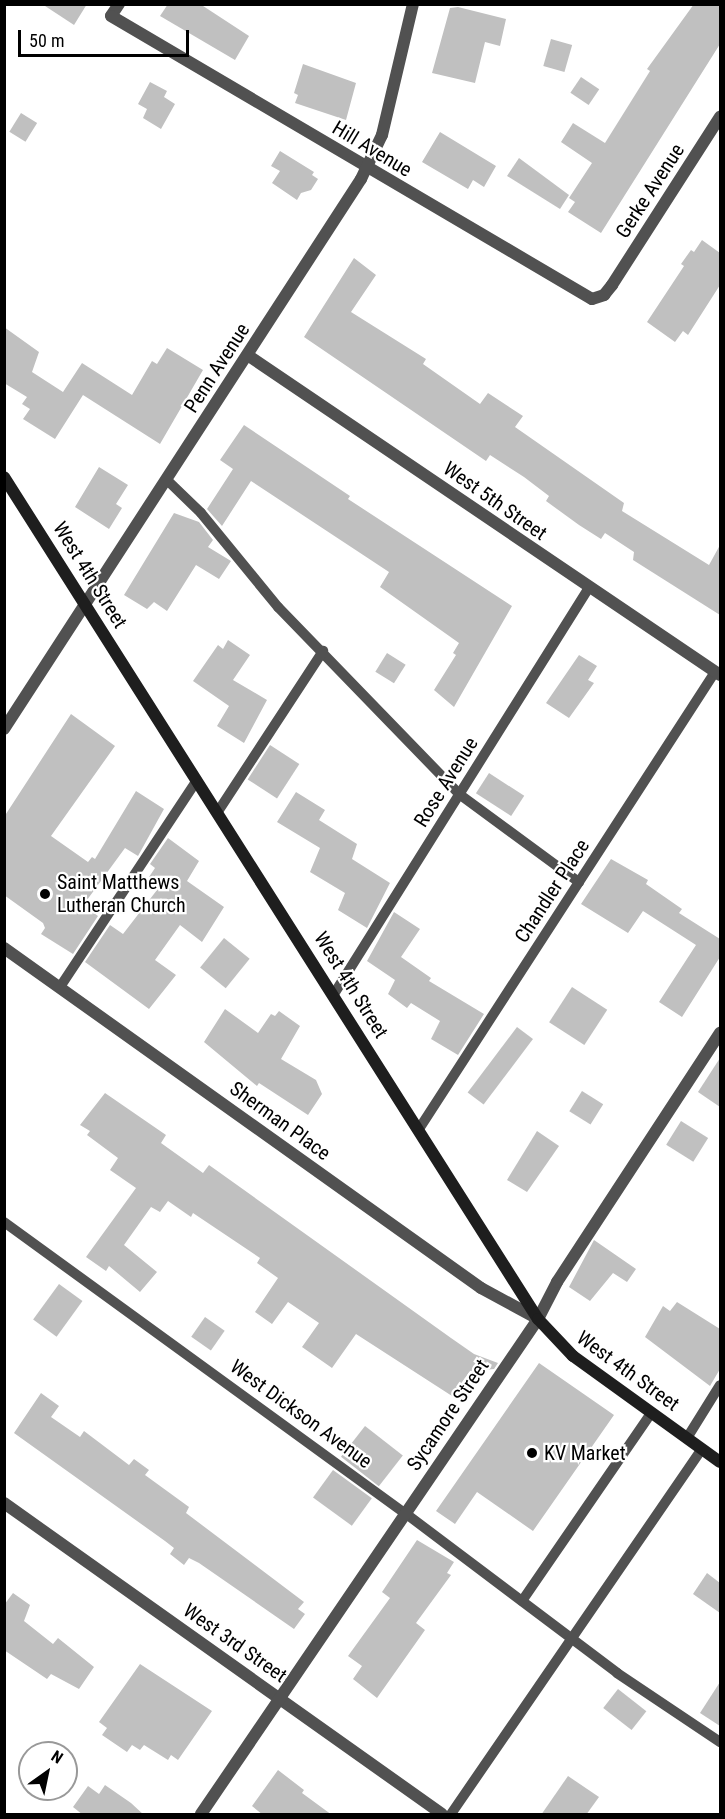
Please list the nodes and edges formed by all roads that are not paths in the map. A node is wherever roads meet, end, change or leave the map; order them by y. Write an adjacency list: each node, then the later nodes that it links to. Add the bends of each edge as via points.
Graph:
1 (118, 4): 4 (street, Hill Avenue, via 111,16)
2 (413, 4): 4 (street, Penn Avenue, via 382,135)
3 (720, 117): 5 (street, Gerke Avenue)
4 (366, 168): 5 (street, Hill Avenue, via 592,299 604,295); 6 (street, Penn Avenue)
5 (612, 285)
6 (249, 356): 8 (street, Penn Avenue); 9 (street, West 5th Street)
7 (4, 477): 10 (main road, West 4th Street)
8 (167, 480): 10 (street, Penn Avenue); 11 (lane, via 201,513 278,607)
9 (588, 589): 12 (street, West 5th Street); 15 (lane, Rose Avenue)
10 (86, 606): 13 (street, Penn Avenue); 14 (main road, West 4th Street)
11 (323, 651): 15 (lane); 16 (lane)
12 (718, 674): 17 (lane, Chandler Place)
13 (4, 729)
14 (197, 780): 16 (main road, West 4th Street); 19 (lane)
15 (459, 794): 17 (lane); 20 (lane, Rose Avenue)
16 (217, 813): 20 (main road, West 4th Street)
17 (579, 882): 22 (lane, Chandler Place)
18 (4, 948): 19 (street, Sherman Place)
19 (60, 987): 24 (street, Sherman Place, via 481,1288)
20 (334, 993): 22 (main road, West 4th Street)
21 (720, 1033): 24 (street, Sycamore Street, via 557,1282)
22 (419, 1130): 24 (main road, West 4th Street)
23 (4, 1222): 31 (lane, West Dickson Avenue)
24 (538, 1318): 26 (main road, West 4th Street, via 573,1356); 31 (street, Sycamore Street)
25 (720, 1385): 27 (lane)
26 (651, 1413): 27 (main road, West 4th Street); 32 (lane)
27 (687, 1438): 28 (main road, West 4th Street)
28 (702, 1449): 29 (main road, West 4th Street); 33 (lane)
29 (720, 1462)
30 (4, 1503): 34 (street, West 3rd Street)
31 (405, 1513): 32 (lane, West Dickson Avenue); 34 (street, Sycamore Street)
32 (522, 1601): 33 (lane, West Dickson Avenue)
33 (571, 1636): 35 (lane, West Dickson Avenue); 38 (lane)
34 (280, 1699): 36 (street, Sycamore Street); 37 (street, West 3rd Street)
35 (720, 1742)
36 (201, 1815)
37 (442, 1815)
38 (451, 1815)

